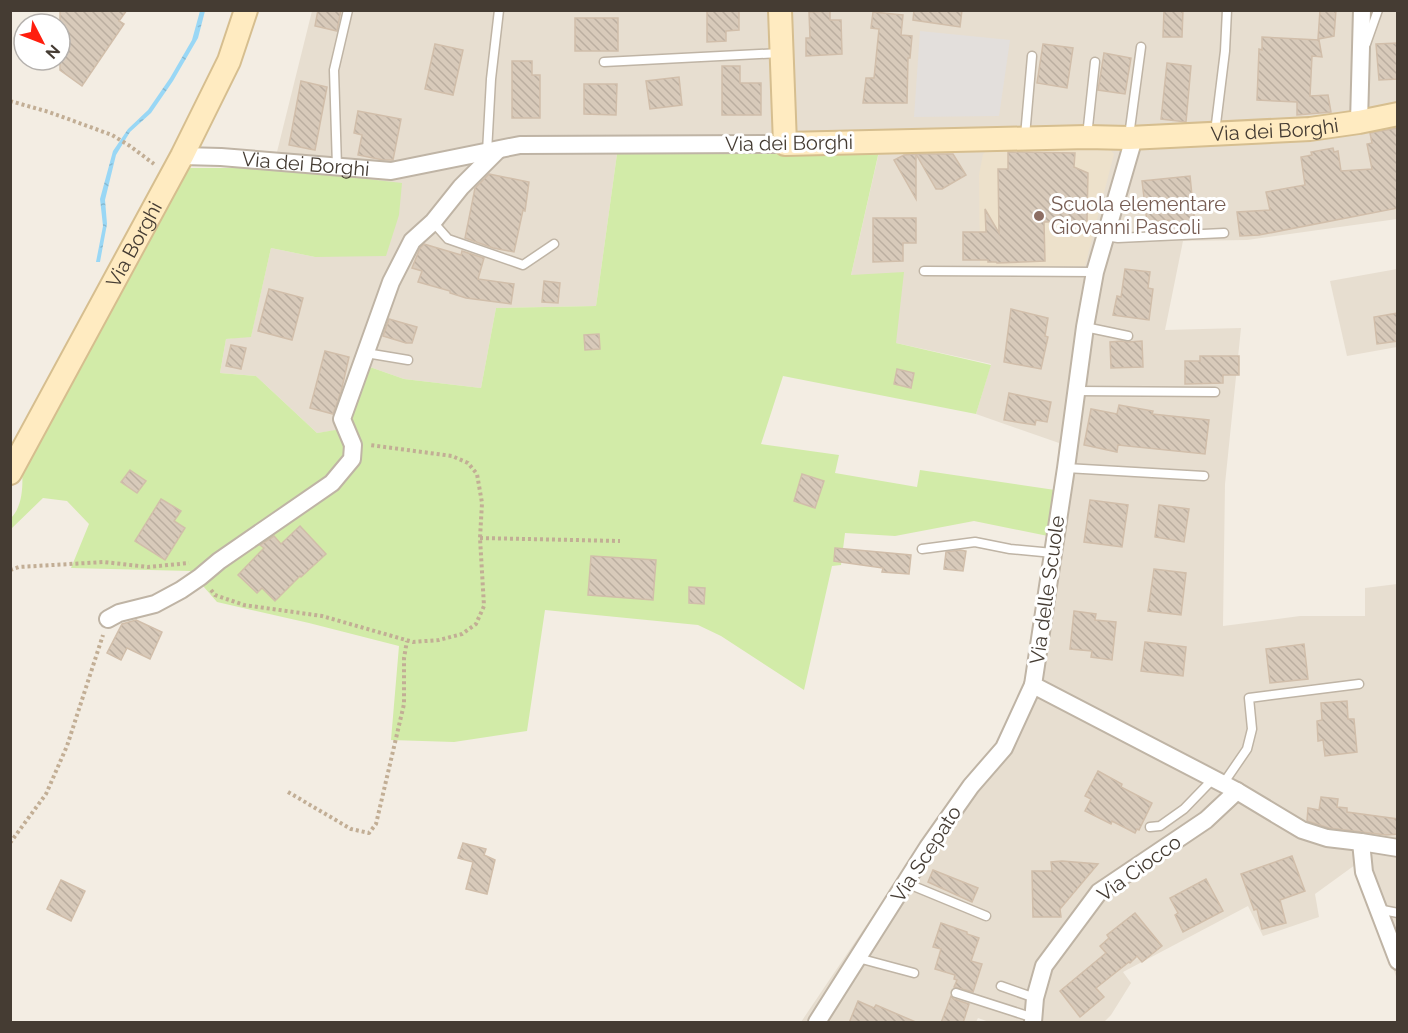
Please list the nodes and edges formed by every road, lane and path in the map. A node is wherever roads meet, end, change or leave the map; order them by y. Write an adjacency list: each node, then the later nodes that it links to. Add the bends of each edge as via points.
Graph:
1 (246, 10): 23 (street, Via Borghi, via 229,61)
2 (348, 10): 24 (lane, via 334,70)
3 (499, 10): 22 (lane, via 491,80)
4 (780, 10): 9 (street)
5 (1227, 10): 17 (lane)
6 (1362, 10): 10 (street)
7 (1378, 10): 10 (lane)
8 (1141, 47): 19 (lane)
9 (782, 52): 12 (lane); 21 (street)
10 (1361, 55): 16 (street)
11 (1032, 56): 20 (lane)
12 (604, 62)
13 (1095, 62): 18 (lane)
14 (10, 101): 25 (path, via 112,135)
15 (1398, 114): 16 (street, Via dei Borghi)
16 (1359, 122): 17 (street, Via dei Borghi, via 1310,129)
17 (1214, 133): 19 (street, Via dei Borghi)
18 (1087, 137): 19 (street, Via dei Borghi); 20 (street, Via dei Borghi)
19 (1131, 138): 28 (street, Via delle Scuole)
20 (1025, 139): 21 (street, Via dei Borghi)
21 (785, 144): 22 (street, Via dei Borghi, via 520,145)
22 (492, 152): 24 (street, Via dei Borghi, via 391,171); 26 (street)
23 (182, 156): 24 (street, Via dei Borghi); 25 (street, Via Borghi)
24 (337, 167)
25 (170, 177): 40 (street, Via Borghi)
26 (433, 222): 29 (lane, via 448,239 523,266); 34 (street, via 412,241)
27 (1224, 233): 28 (lane)
28 (1104, 236): 31 (street, Via delle Scuole)
29 (554, 244)
30 (924, 271): 31 (lane)
31 (1095, 272): 32 (street, Via delle Scuole)
32 (1085, 327): 33 (lane); 36 (street, Via delle Scuole)
33 (1128, 336)
34 (366, 353): 35 (lane); 38 (street, via 342,419)
35 (408, 360)
36 (1076, 391): 37 (lane); 39 (street, Via delle Scuole)
37 (1215, 392)
38 (351, 441): 42 (path, via 452,456 468,463 477,474 482,503); 46 (street, via 352,459 332,483)
39 (1066, 468): 41 (lane); 45 (street, Via delle Scuole)
40 (10, 473)
41 (1204, 476)
42 (480, 538): 43 (path); 50 (path, via 484,606 476,624 462,634 439,640)
43 (620, 541)
44 (922, 549): 45 (lane, via 975,542)
45 (1053, 553): 52 (street, Via delle Scuole)
46 (219, 561): 47 (path, via 148,567 104,562); 48 (street)
47 (10, 570)
48 (200, 577): 49 (street, via 155,604); 50 (path, via 214,595 244,604 322,616)
49 (108, 619): 57 (path, via 67,746 46,794)
50 (406, 641): 54 (path, via 404,704 376,824 369,833 351,829)
51 (1359, 684): 53 (lane, via 1249,698 1252,729 1247,749)
52 (1033, 685): 53 (street, Via delle Scuole); 59 (street, Via Scepato, via 1004,748 971,786)
53 (1224, 784): 55 (lane, via 1160,826); 56 (street, Via delle Scuole, via 1302,830); 68 (street, Via Ciocco, via 1206,820 1099,892 1044,966)
54 (288, 792)
55 (1150, 827)
56 (1361, 842): 58 (street, Via delle Scuole); 60 (street, via 1364,872)
57 (10, 843)
58 (1398, 848)
59 (906, 883): 62 (lane); 63 (street, Via Scepato)
60 (1378, 909): 61 (lane); 64 (street)
61 (1398, 913)
62 (986, 916)
63 (858, 958): 65 (lane); 70 (street, Via Scepato)
64 (1398, 961)
65 (914, 974)
66 (1001, 986): 68 (lane)
67 (956, 993): 69 (lane)
68 (1035, 998): 69 (street, Via Ciocco)
69 (1034, 1020)
70 (817, 1023)

